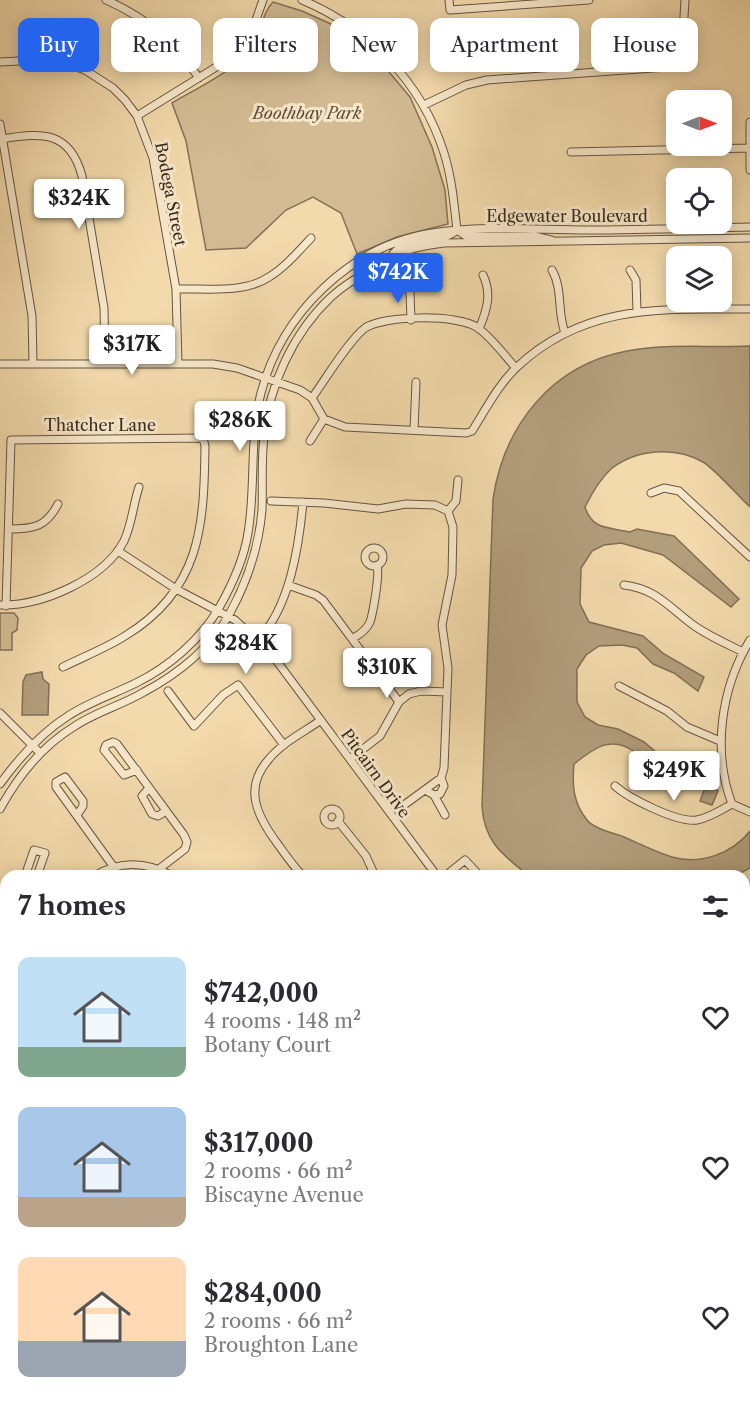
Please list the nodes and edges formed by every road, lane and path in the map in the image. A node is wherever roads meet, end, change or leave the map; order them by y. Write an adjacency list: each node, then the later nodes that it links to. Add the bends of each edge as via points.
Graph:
1 (106, 0): 8 (street, via 140,17 164,35)
2 (264, 0): 8 (street, via 248,42)
3 (302, 0): 9 (street, via 365,36 397,67)
4 (449, 0): 5 (street, via 450,10)
5 (589, 0)
6 (685, 0): 9 (street, via 681,66 487,80 466,85)
7 (0, 62): 10 (street, Bodega Street, via 38,60 85,70 113,88)
8 (199, 78): 10 (street)
9 (424, 105): 18 (street, via 449,170)
10 (137, 116): 27 (street, Bodega Street, via 153,158)
11 (750, 122): 14 (street)
12 (0, 124): 13 (street)
13 (2, 139): 35 (street, via 32,316); 37 (street, via 51,136 70,149 77,161 104,309)
14 (750, 148): 15 (street); 16 (street)
15 (571, 152)
16 (750, 170)
17 (750, 227): 18 (street, Edgewater Boulevard)
18 (457, 230): 21 (street, Edgewater Boulevard, via 466,236 534,236); 22 (street, Edgewater Boulevard, via 445,237 397,249); 40 (street, Edgewater Boulevard, via 406,239 348,268 302,310)
19 (311, 238): 27 (street, via 285,265 259,282 236,288)
20 (750, 238): 21 (street, Edgewater Boulevard)
21 (564, 242): 22 (street, Edgewater Boulevard, via 444,243 417,247)
22 (390, 259): 41 (street, Edgewater Boulevard, via 333,295 311,317)
23 (552, 270): 34 (street, via 557,279)
24 (630, 270): 31 (street, via 636,280)
25 (483, 275): 33 (street, via 488,285 488,302)
26 (405, 282): 32 (street, via 410,293)
27 (176, 289): 38 (street, Bodega Street)
28 (732, 307): 30 (street)
29 (666, 309): 31 (street)
30 (750, 309)
31 (637, 311): 34 (street)
32 (411, 320): 33 (street, via 458,320); 43 (street, via 378,322 365,328)
33 (479, 329): 39 (street)
34 (565, 333): 39 (street)
35 (33, 363): 36 (street); 37 (street)
36 (0, 364)
37 (105, 364): 38 (street)
38 (178, 364): 40 (street, via 213,364)
39 (516, 368): 45 (street, via 472,431)
40 (265, 377): 41 (street); 62 (street, Edgewater Boulevard, via 254,428 248,531 234,578)
41 (275, 381): 43 (street); 63 (street, Edgewater Boulevard, via 264,439 262,508 256,546 246,583)
42 (416, 382): 45 (street)
43 (312, 398): 44 (street)
44 (324, 419): 45 (street, via 345,427); 46 (street)
45 (414, 430)
46 (310, 441)
47 (458, 480): 53 (street, via 456,501)
48 (139, 487): 55 (street)
49 (651, 493): 56 (street, via 664,488 679,491)
50 (271, 501): 51 (street)
51 (303, 502): 53 (street, via 378,508 435,505); 58 (street)
52 (58, 504): 54 (street, via 51,516 36,526)
53 (448, 511): 71 (street, via 453,527 452,575 442,625)
54 (9, 529): 60 (street, Thatcher Lane, via 11,440 203,438 203,517 192,560); 61 (street, Thatcher Lane)
55 (118, 551): 60 (street, Pitcairn Drive); 61 (street, via 76,584 41,599)
56 (750, 557)
57 (377, 565): 64 (street, via 379,577 370,622)
58 (288, 585): 64 (street, via 316,594); 65 (street)
59 (624, 585): 67 (street, via 653,593 697,627)
60 (176, 589): 62 (street, Pitcairn Drive); 68 (street, Thatcher Lane, via 141,626)
61 (3, 605)
62 (218, 610): 63 (street, Pitcairn Drive); 76 (street, Edgewater Boulevard, via 171,662 68,716)
63 (229, 616): 65 (street, Pitcairn Drive); 78 (street, Edgewater Boulevard, via 202,651 178,671 144,693 75,726)
64 (352, 639): 72 (street)
65 (258, 640): 74 (street, Pitcairn Drive)
66 (750, 640): 67 (street)
67 (742, 652): 75 (street)
68 (63, 667)
69 (620, 686): 75 (street, via 668,711 687,727)
70 (168, 691): 77 (street, via 194,726 238,685)
71 (447, 692): 72 (street, via 414,692); 81 (street)
72 (399, 702): 79 (street, via 380,736)
73 (0, 712): 76 (street)
74 (321, 720): 77 (street); 79 (street, Pitcairn Drive)
75 (720, 741): 87 (street)
76 (32, 745): 78 (street); 82 (street, Edgewater Boulevard)
77 (284, 745): 100 (street, via 260,771 255,803 262,822)
78 (40, 753): 89 (street, Edgewater Boulevard, via 21,774)
79 (350, 759): 102 (street, Pitcairn Drive)
80 (136, 770): 80 (street, via 115,742 104,748 121,773 127,775); 84 (street)
81 (441, 778): 85 (street); 86 (street, via 443,789)
82 (0, 784)
83 (615, 786): 87 (street, via 624,794 682,819 700,820)
84 (149, 788): 90 (street); 90 (street, via 142,796 152,813 158,816)
85 (425, 790): 86 (street); 88 (street)
86 (434, 795): 93 (street)
87 (732, 804): 91 (street)
88 (404, 805)
89 (0, 809)
90 (166, 810): 96 (street, via 187,846)
91 (750, 812)
92 (77, 815): 92 (street, via 56,787 56,782 64,777 83,801); 95 (street)
93 (445, 815)
94 (338, 821): 101 (street)
95 (113, 866): 96 (street, via 140,864); 99 (street)
96 (159, 869)
97 (27, 870): 98 (street, via 34,849 45,853)
98 (40, 870)
99 (105, 870)
100 (298, 870)
101 (372, 870)
102 (433, 870)
103 (452, 870): 104 (street, via 465,860)
104 (474, 870)

